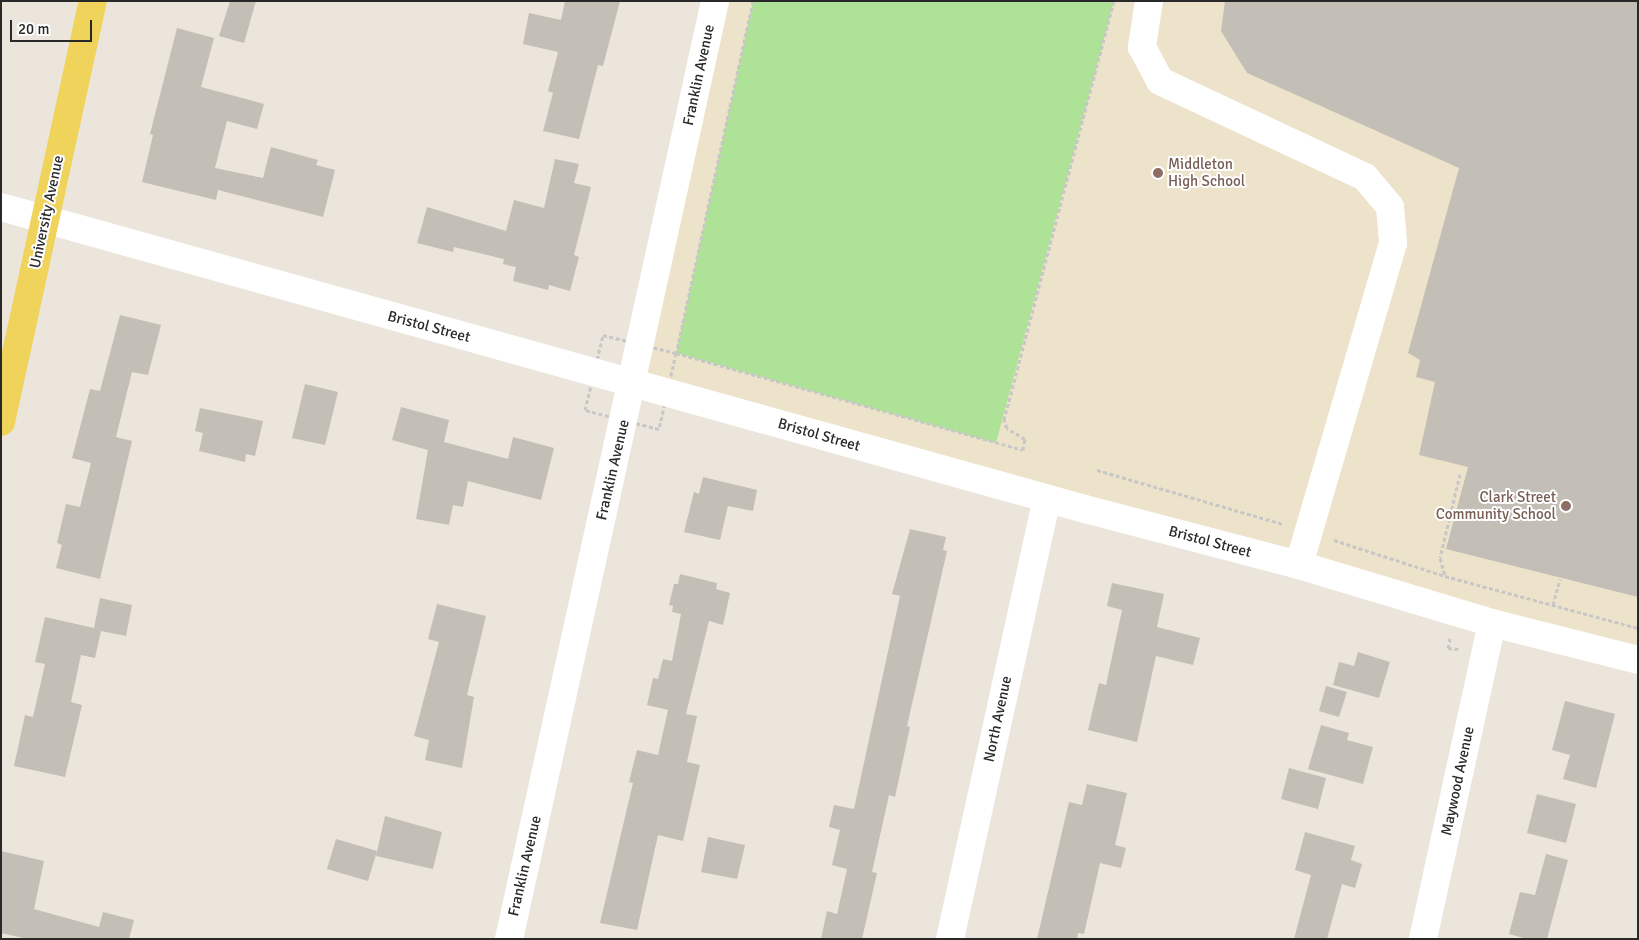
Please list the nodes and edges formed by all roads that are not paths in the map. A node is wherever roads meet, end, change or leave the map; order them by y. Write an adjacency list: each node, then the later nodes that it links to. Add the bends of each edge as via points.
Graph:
1 (93, 1): 5 (main road, University Avenue)
2 (715, 1): 6 (street, Franklin Avenue)
3 (1149, 1): 9 (street, via 1142,47 1160,81 1365,177 1390,207 1394,243 1325,534)
4 (1, 207): 5 (street, Bristol Street)
5 (45, 220): 6 (street, Bristol Street); 7 (main road, University Avenue)
6 (633, 383): 8 (street, Bristol Street); 12 (street, Franklin Avenue)
7 (1, 422)
8 (1047, 499): 9 (street, Bristol Street); 13 (street, North Avenue)
9 (1299, 565): 10 (street, Bristol Street)
10 (1492, 623): 11 (street, Bristol Street); 14 (street, Maywood Avenue)
11 (1638, 660)
12 (508, 939)
13 (950, 939)
14 (1423, 939)

